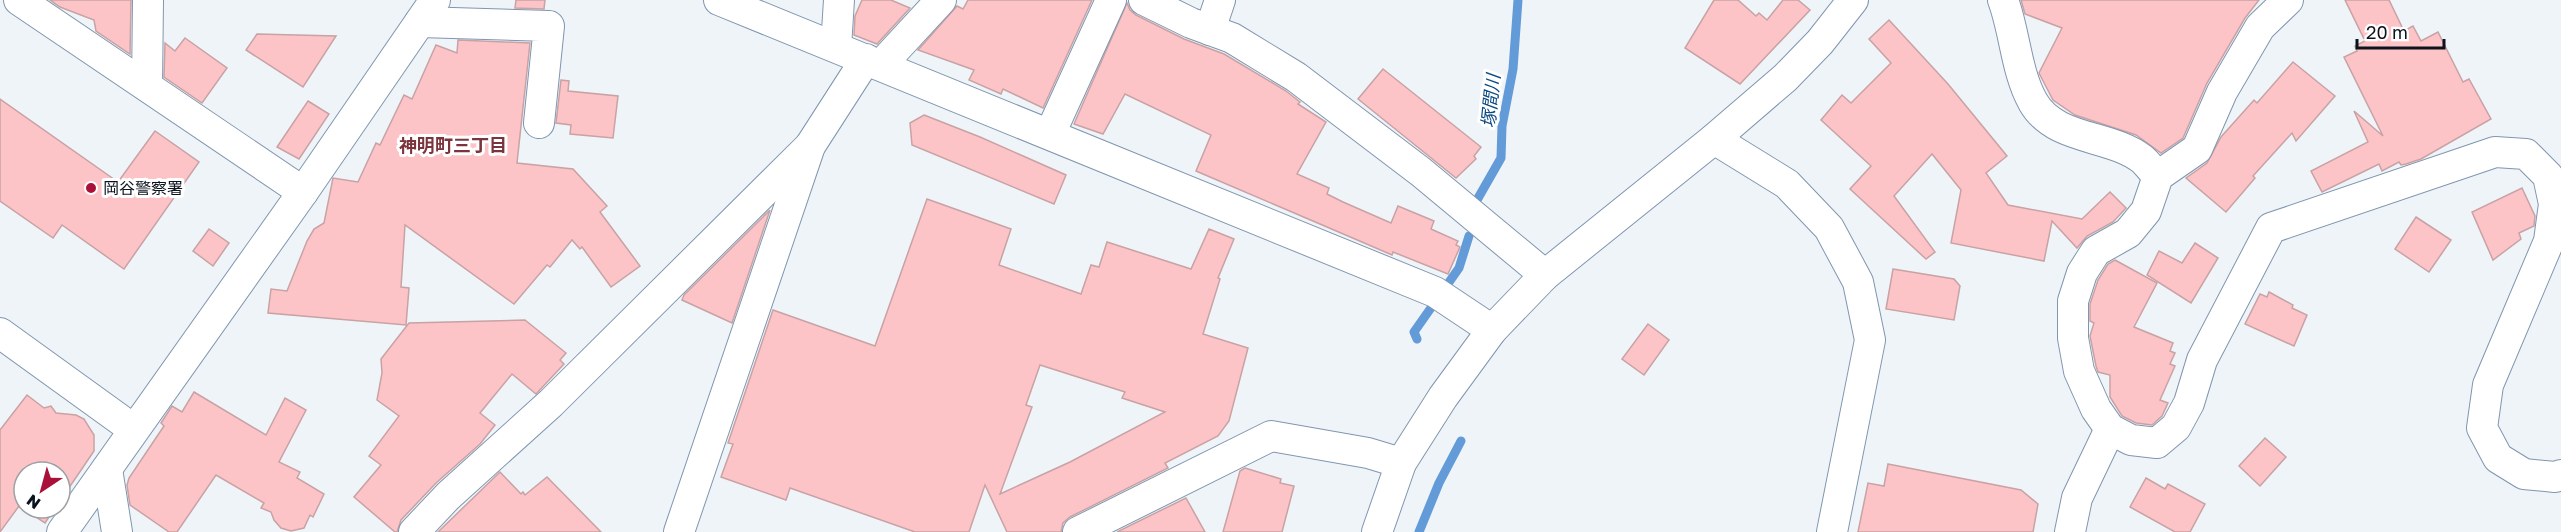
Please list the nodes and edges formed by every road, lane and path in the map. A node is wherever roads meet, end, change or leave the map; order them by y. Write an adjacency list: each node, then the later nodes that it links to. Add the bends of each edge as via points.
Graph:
1 (19, 0): 16 (street)
2 (148, 0): 16 (street)
3 (719, 0): 14 (street)
4 (839, 0): 14 (street)
5 (941, 0): 15 (street)
6 (1110, 0): 18 (street)
7 (1144, 0): 13 (street)
8 (1220, 0): 13 (street)
9 (1853, 0): 19 (street, via 1785,78)
10 (2003, 0): 21 (street, via 2033,103 2050,121 2122,148 2142,159)
11 (2288, 0): 21 (street, via 2260,27 2222,92 2197,149)
12 (427, 11): 17 (street, via 549,26); 22 (street)
13 (1210, 30): 23 (street, via 1232,38 1296,77 1421,172)
14 (836, 47): 15 (street)
15 (874, 62): 18 (street); 20 (street)
16 (147, 86): 22 (street)
17 (539, 123)
18 (1050, 134): 24 (street, via 1441,296)
19 (1714, 139): 23 (street); 37 (street, via 1787,184 1829,228 1858,282 1870,340)
20 (810, 146): 33 (street, via 551,403); 34 (street)
21 (2158, 176): 27 (street, via 2146,211 2128,233 2096,251 2082,273 2073,301 2073,338 2079,371)
22 (303, 192): 26 (street)
23 (1545, 275): 24 (street)
24 (1492, 330): 28 (street, via 1443,396)
25 (0, 333): 26 (street)
26 (133, 429): 29 (street)
27 (2110, 429): 30 (street, via 2131,440 2157,443 2176,427 2189,403 2202,360 2271,228 2495,152 2526,154 2548,176 2554,204 2549,241 2488,385 2482,428 2498,458 2524,474); 38 (street, via 2077,498)
28 (1401, 463): 35 (street, via 1368,453 1271,436); 36 (street)
29 (107, 469): 31 (street); 32 (street)
30 (2561, 475)
31 (62, 532)
32 (117, 532)
33 (414, 532)
34 (679, 532)
35 (1078, 532)
36 (1377, 532)
37 (1832, 532)
38 (2070, 532)

